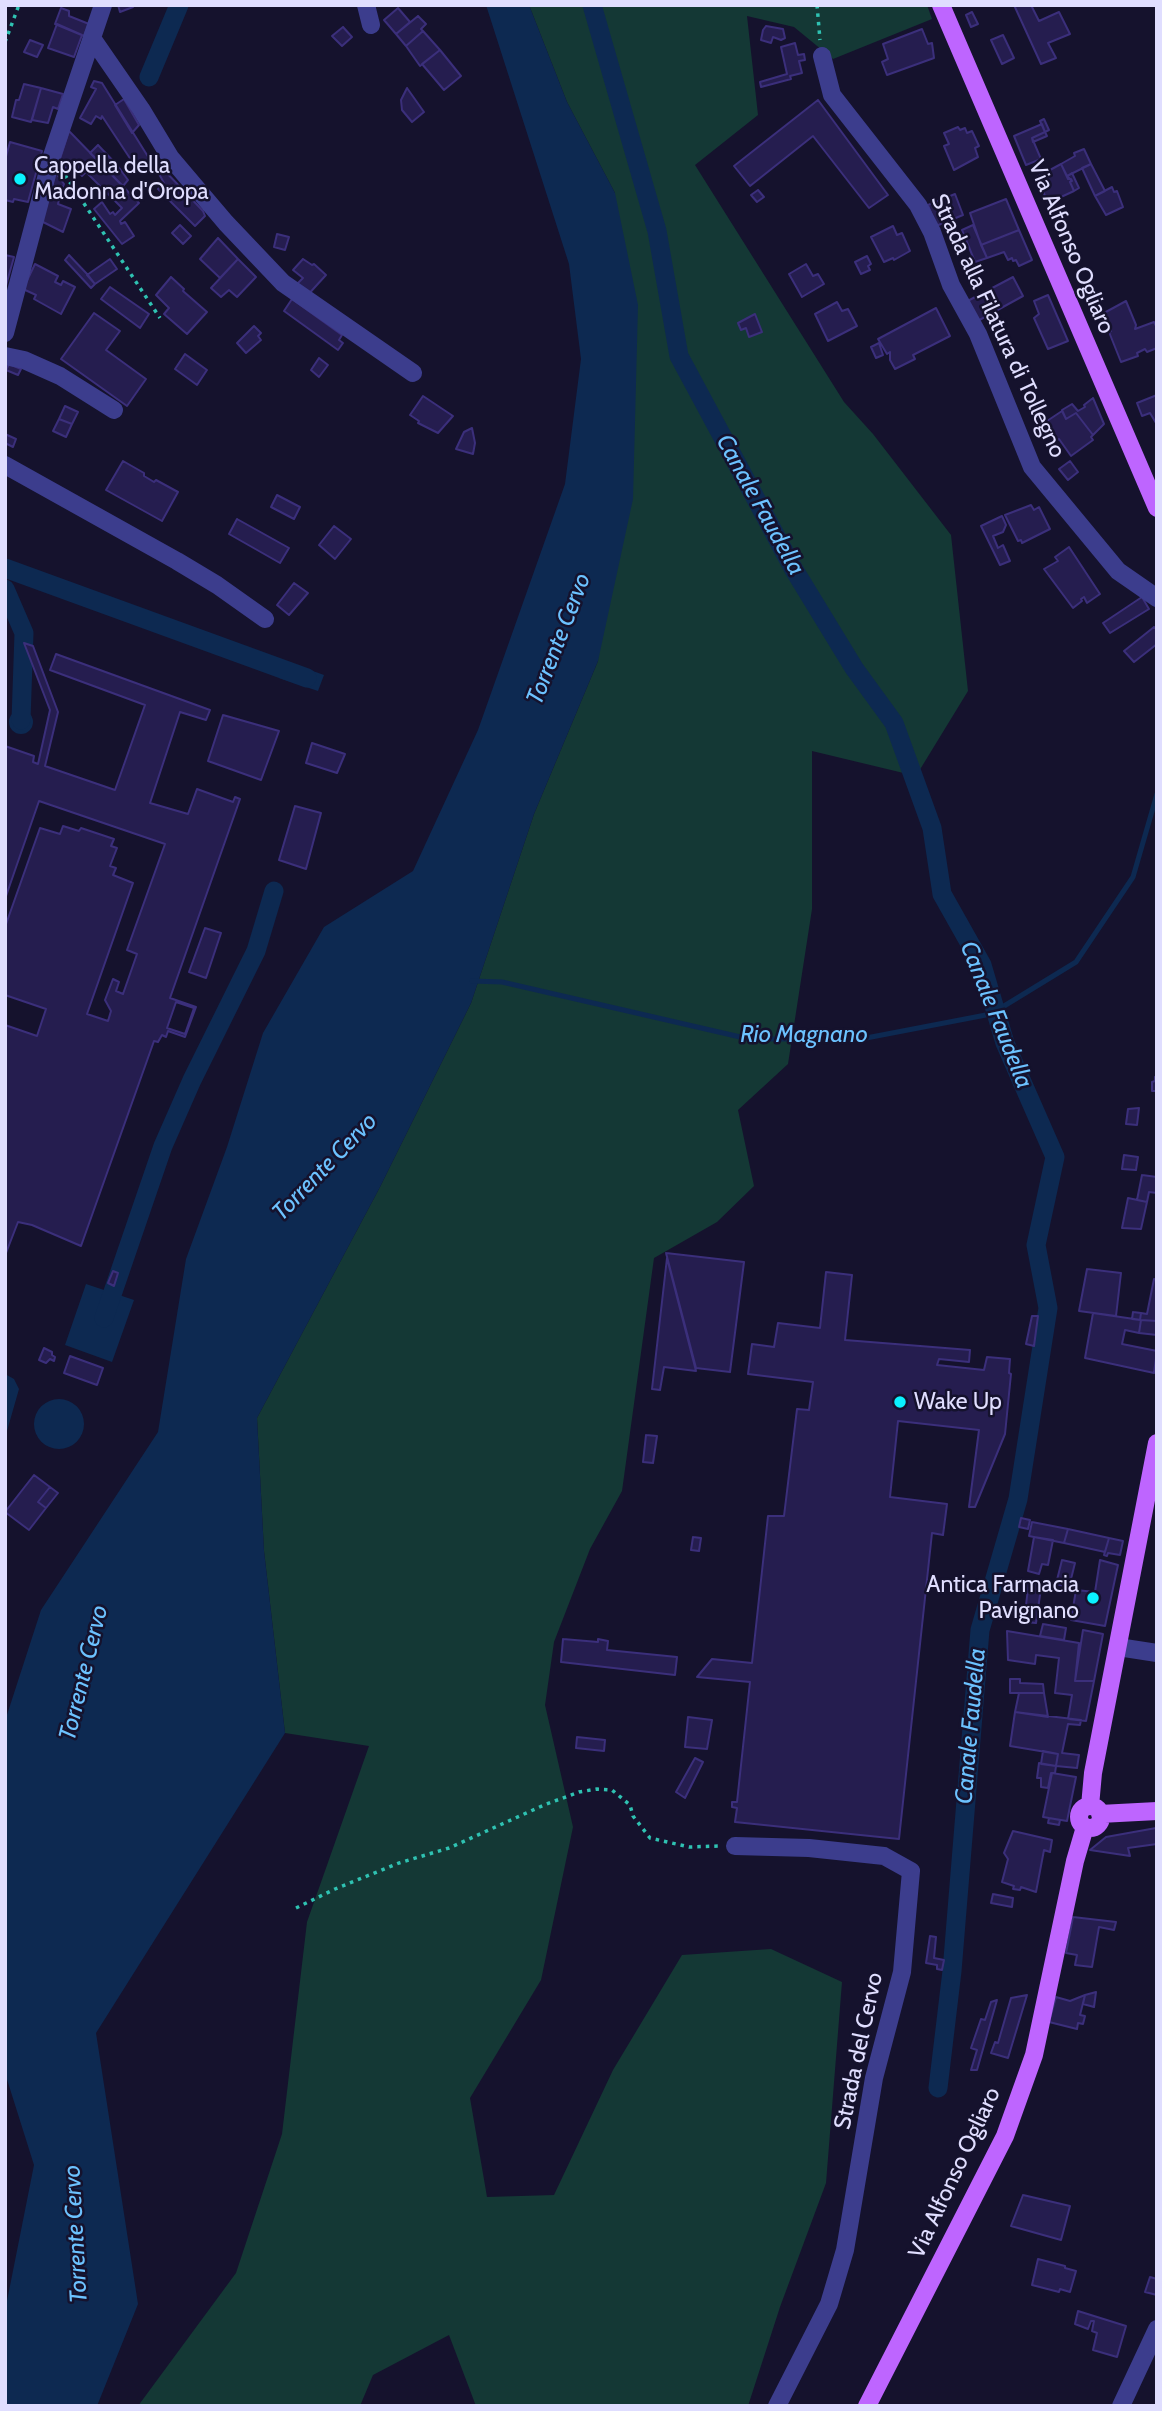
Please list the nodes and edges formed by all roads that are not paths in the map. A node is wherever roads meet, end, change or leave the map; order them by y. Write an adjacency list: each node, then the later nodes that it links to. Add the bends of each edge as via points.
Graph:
1 (103, 5): 5 (street)
2 (366, 5): 4 (street)
3 (941, 5): 12 (main road, Via Alfonso Ogliaro)
4 (372, 25)
5 (92, 38): 7 (street, via 52,156); 9 (street, via 170,157 283,283)
6 (822, 56): 13 (street, Strada alla Filatura di Tollegno, via 832,95 918,205 932,232 1032,467 1118,571)
7 (5, 333)
8 (5, 356): 10 (street, via 60,376)
9 (414, 373)
10 (114, 410)
11 (5, 465): 14 (street, via 177,561)
12 (1157, 508)
13 (1157, 598)
14 (265, 619)
15 (1157, 1443): 16 (main road)
16 (1118, 1647): 17 (street); 18 (main road, via 1093,1773)
17 (1157, 1653)
18 (1095, 1810): 19 (main road); 23 (main road, Via Alfonso Ogliaro, via 1100,1821 1085,1827 1034,2055 1005,2136)
19 (1157, 1811)
20 (735, 1846): 22 (street, Strada del Cervo, via 884,1856 911,1871 902,1972 874,2078 845,2250 829,2304)
21 (1157, 2329): 24 (street)
22 (777, 2406)
23 (867, 2406)
24 (1121, 2406)

